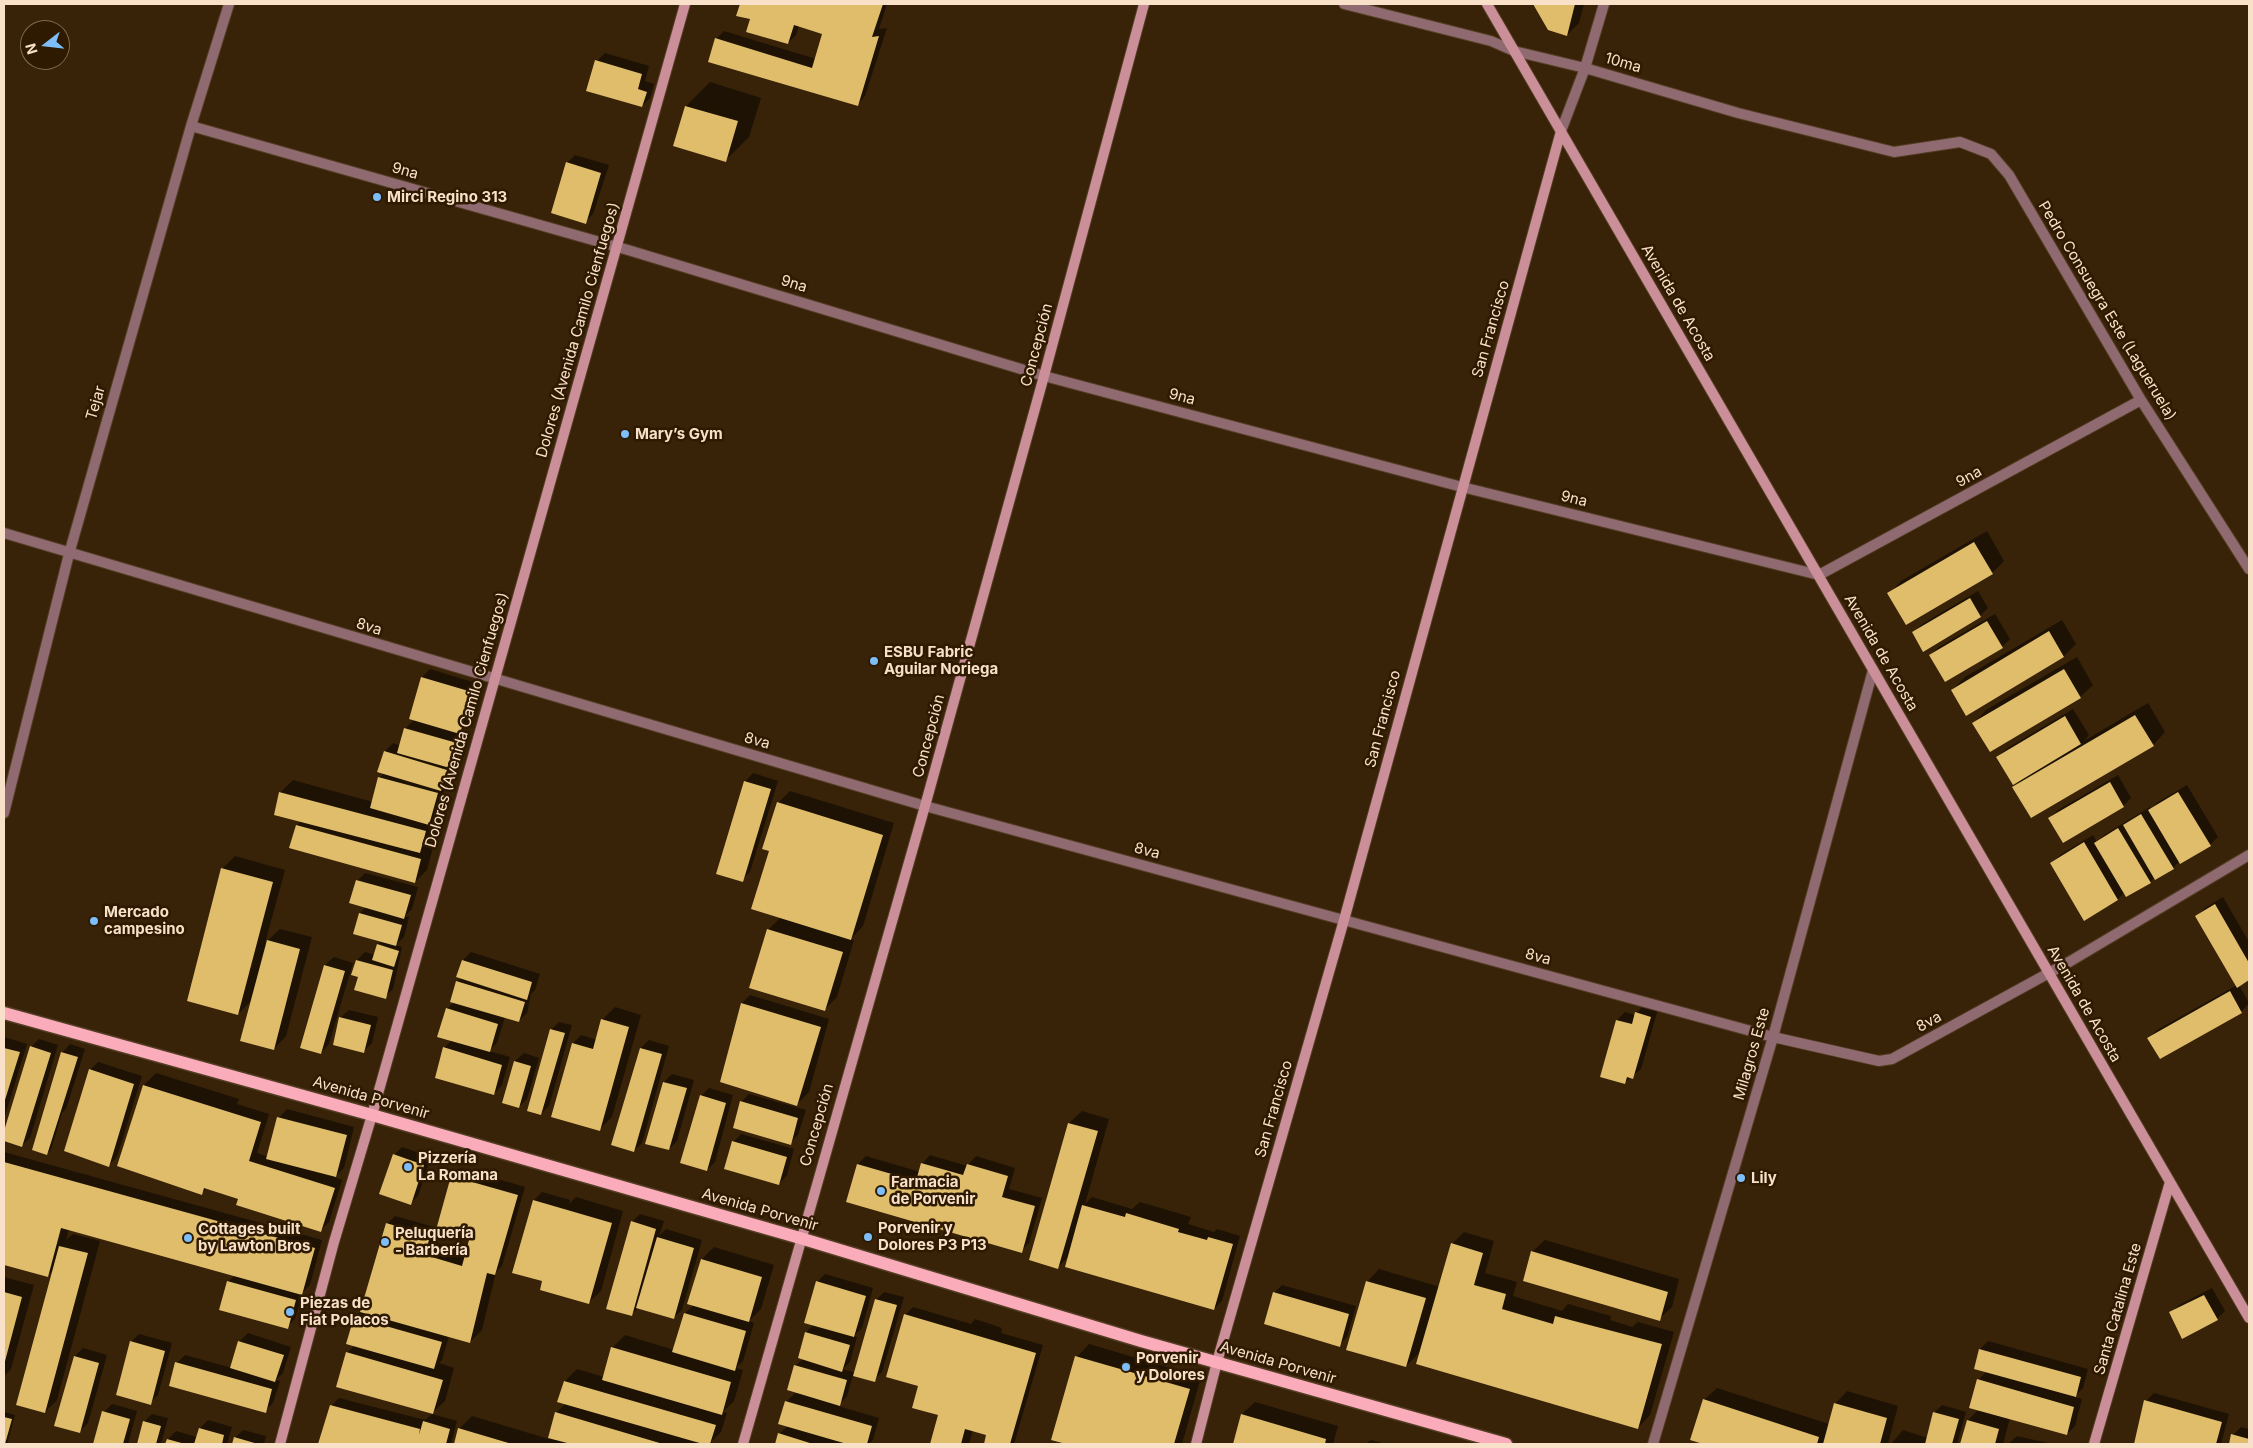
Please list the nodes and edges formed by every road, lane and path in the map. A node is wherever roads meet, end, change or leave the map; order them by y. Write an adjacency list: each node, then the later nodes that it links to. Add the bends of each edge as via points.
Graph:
1 (229, 4): 9 (street, Tejar)
2 (685, 4): 12 (street, Dolores (Avenida Camilo Cienfuegos))
3 (1144, 4): 13 (street, Concepción)
4 (1344, 4): 7 (street, 10ma, via 1491,41)
5 (1487, 4): 7 (street, Avenida de Acosta)
6 (1604, 4): 8 (street, San Francisco)
7 (1514, 51): 8 (street, 10ma); 10 (street, Avenida de Acosta)
8 (1585, 68): 10 (street, San Francisco); 11 (street, 10ma)
9 (191, 126): 12 (street, 9na); 17 (street, Tejar)
10 (1561, 131): 15 (street, San Francisco); 19 (street, Avenida de Acosta)
11 (1894, 152): 14 (street, Pedro Consuegra Este (Lagueruela), via 1960,142 1991,154 2009,176)
12 (618, 247): 13 (street, 9na); 21 (street, Dolores (Avenida Camilo Cienfuegos))
13 (1044, 376): 15 (street, 9na); 22 (street, Concepción)
14 (2141, 400): 18 (street, Pedro Consuegra Este (Lagueruela)); 19 (street, 9na)
15 (1462, 487): 19 (street, 9na); 25 (street, San Francisco)
16 (4, 533): 17 (street, 8va)
17 (68, 554): 21 (street, 8va); 23 (street, Tejar)
18 (2249, 569)
19 (1819, 576): 20 (street, Avenida de Acosta)
20 (1873, 670): 26 (street, Avenida de Acosta); 28 (street, Milagros Este)
21 (494, 680): 22 (street, 8va); 29 (street, Dolores (Avenida Camilo Cienfuegos))
22 (925, 806): 25 (street, 8va); 31 (street, Concepción)
23 (4, 813)
24 (2249, 855): 26 (street, 8va)
25 (1344, 920): 28 (street, 8va); 33 (street, San Francisco)
26 (2049, 973): 28 (street, 8va, via 1892,1060 1879,1061); 30 (street, Avenida de Acosta)
27 (4, 1013): 29 (main road, Avenida Porvenir)
28 (1773, 1038): 38 (street, Milagros Este)
29 (372, 1115): 31 (main road, Avenida Porvenir); 34 (street, Dolores (Avenida Camilo Cienfuegos))
30 (2170, 1182): 32 (street, Avenida de Acosta); 39 (street, Santa Catalina Este)
31 (800, 1238): 33 (main road, Avenida Porvenir); 35 (street, Concepción)
32 (2249, 1318)
33 (1216, 1362): 36 (street, San Francisco); 37 (main road, Avenida Porvenir)
34 (280, 1444)
35 (743, 1444)
36 (1196, 1444)
37 (1506, 1444)
38 (1652, 1444)
39 (2094, 1444)

